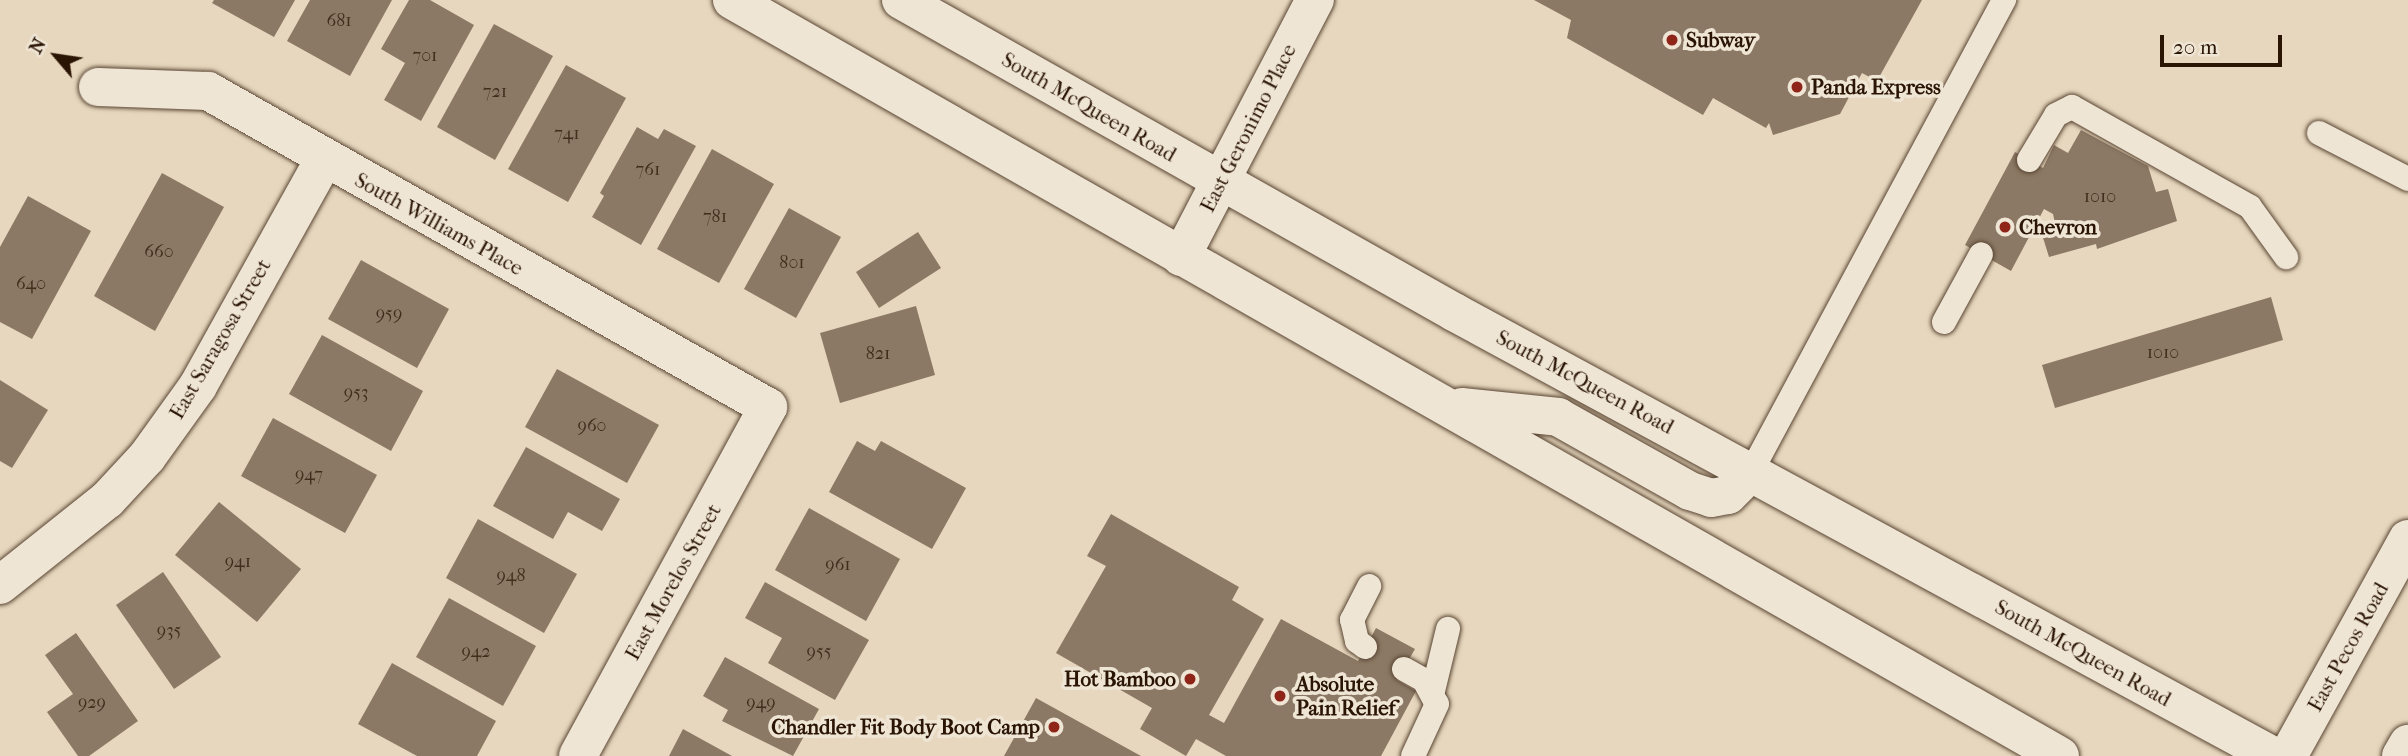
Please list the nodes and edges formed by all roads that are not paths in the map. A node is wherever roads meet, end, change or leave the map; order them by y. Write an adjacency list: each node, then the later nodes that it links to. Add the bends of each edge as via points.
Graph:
1 (732, 0): 12 (main road)
2 (901, 0): 10 (main road, South McQueen Road)
3 (1315, 0): 10 (main road, East Geronimo Place, via 1253,112)
4 (2004, 0): 17 (lane)
5 (98, 87): 7 (main road, South Williams Place, via 208,91)
6 (2319, 133): 9 (lane)
7 (324, 160): 16 (main road, South Williams Place); 19 (main road, East Saragosa Street, via 198,386 147,457 107,500)
8 (2029, 160): 13 (lane, via 2056,115 2072,107 2250,207)
9 (2408, 179)
10 (1222, 182): 12 (main road, East Geronimo Place); 17 (main road, South McQueen Road)
11 (1981, 254): 14 (lane)
12 (1181, 257): 15 (main road)
13 (2286, 257)
14 (1944, 322)
15 (1447, 405): 17 (main road, via 1558,417 1690,491 1711,498 1728,495); 28 (main road)
16 (768, 407): 26 (main road, East Morelos Street)
17 (1751, 472): 29 (main road, South McQueen Road)
18 (2408, 539): 30 (main road, East Pecos Road)
19 (0, 585)
20 (1369, 586): 22 (lane, via 1352,620 1357,641)
21 (1448, 629): 24 (lane)
22 (1365, 648)
23 (1404, 669): 24 (lane)
24 (1433, 691): 27 (lane, via 1435,716)
25 (2408, 744): 31 (main road)
26 (578, 756)
27 (1413, 756)
28 (2060, 756)
29 (2273, 756)
30 (2288, 756)
31 (2401, 756)

